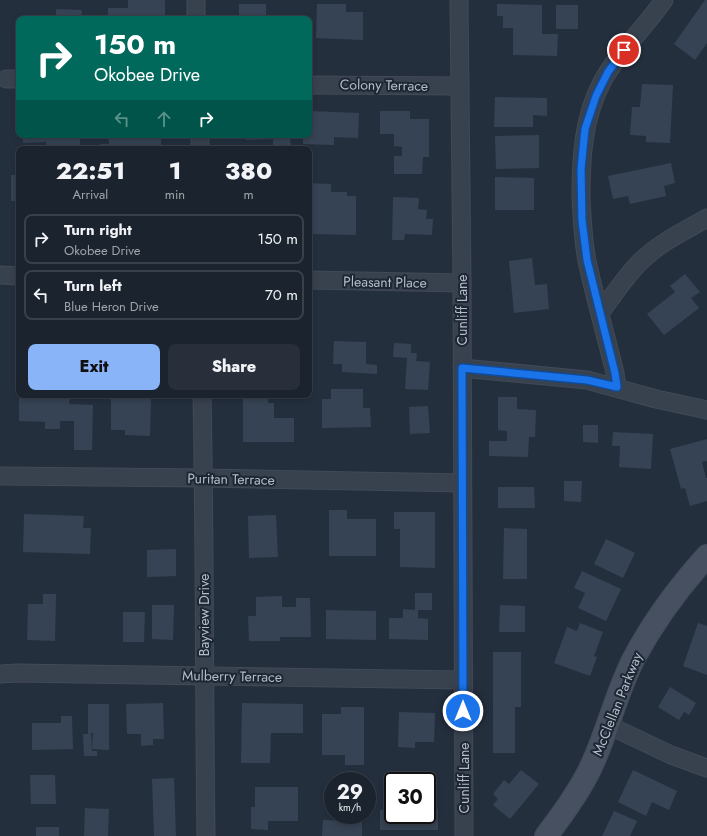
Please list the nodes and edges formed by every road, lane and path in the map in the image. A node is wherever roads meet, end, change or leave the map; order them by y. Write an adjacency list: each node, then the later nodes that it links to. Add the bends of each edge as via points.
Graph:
1 (196, 0): 4 (street)
2 (459, 0): 6 (street, Cunliff Lane)
3 (664, 0): 12 (street, via 602,81 585,129 581,169 582,220 587,260)
4 (196, 16)
5 (312, 85): 6 (street, Colony Terrace)
6 (460, 86): 11 (street, Cunliff Lane)
7 (707, 218): 12 (street, via 650,254 629,274)
8 (0, 275): 9 (street)
9 (16, 276)
10 (312, 280): 11 (street, Pleasant Place)
11 (462, 283): 13 (street, Cunliff Lane)
12 (600, 313): 14 (street)
13 (462, 368): 14 (street, via 587,380); 19 (street, Cunliff Lane)
14 (617, 387): 16 (street)
15 (202, 398): 18 (street, Bayview Drive)
16 (707, 410)
17 (0, 476): 18 (street, Puritan Terrace)
18 (204, 478): 19 (street, Puritan Terrace); 22 (street, Bayview Drive)
19 (462, 483): 23 (street, Cunliff Lane)
20 (707, 556): 24 (street, McClellan Parkway, via 689,576 649,632 624,680)
21 (0, 674): 22 (street, Mulberry Terrace)
22 (204, 675): 23 (street, Mulberry Terrace); 26 (street, Bayview Drive)
23 (463, 680): 27 (street, Cunliff Lane)
24 (608, 725): 25 (street, via 671,755); 28 (street, McClellan Parkway, via 582,785)
25 (707, 768)
26 (206, 836)
27 (464, 836)
28 (546, 836)

